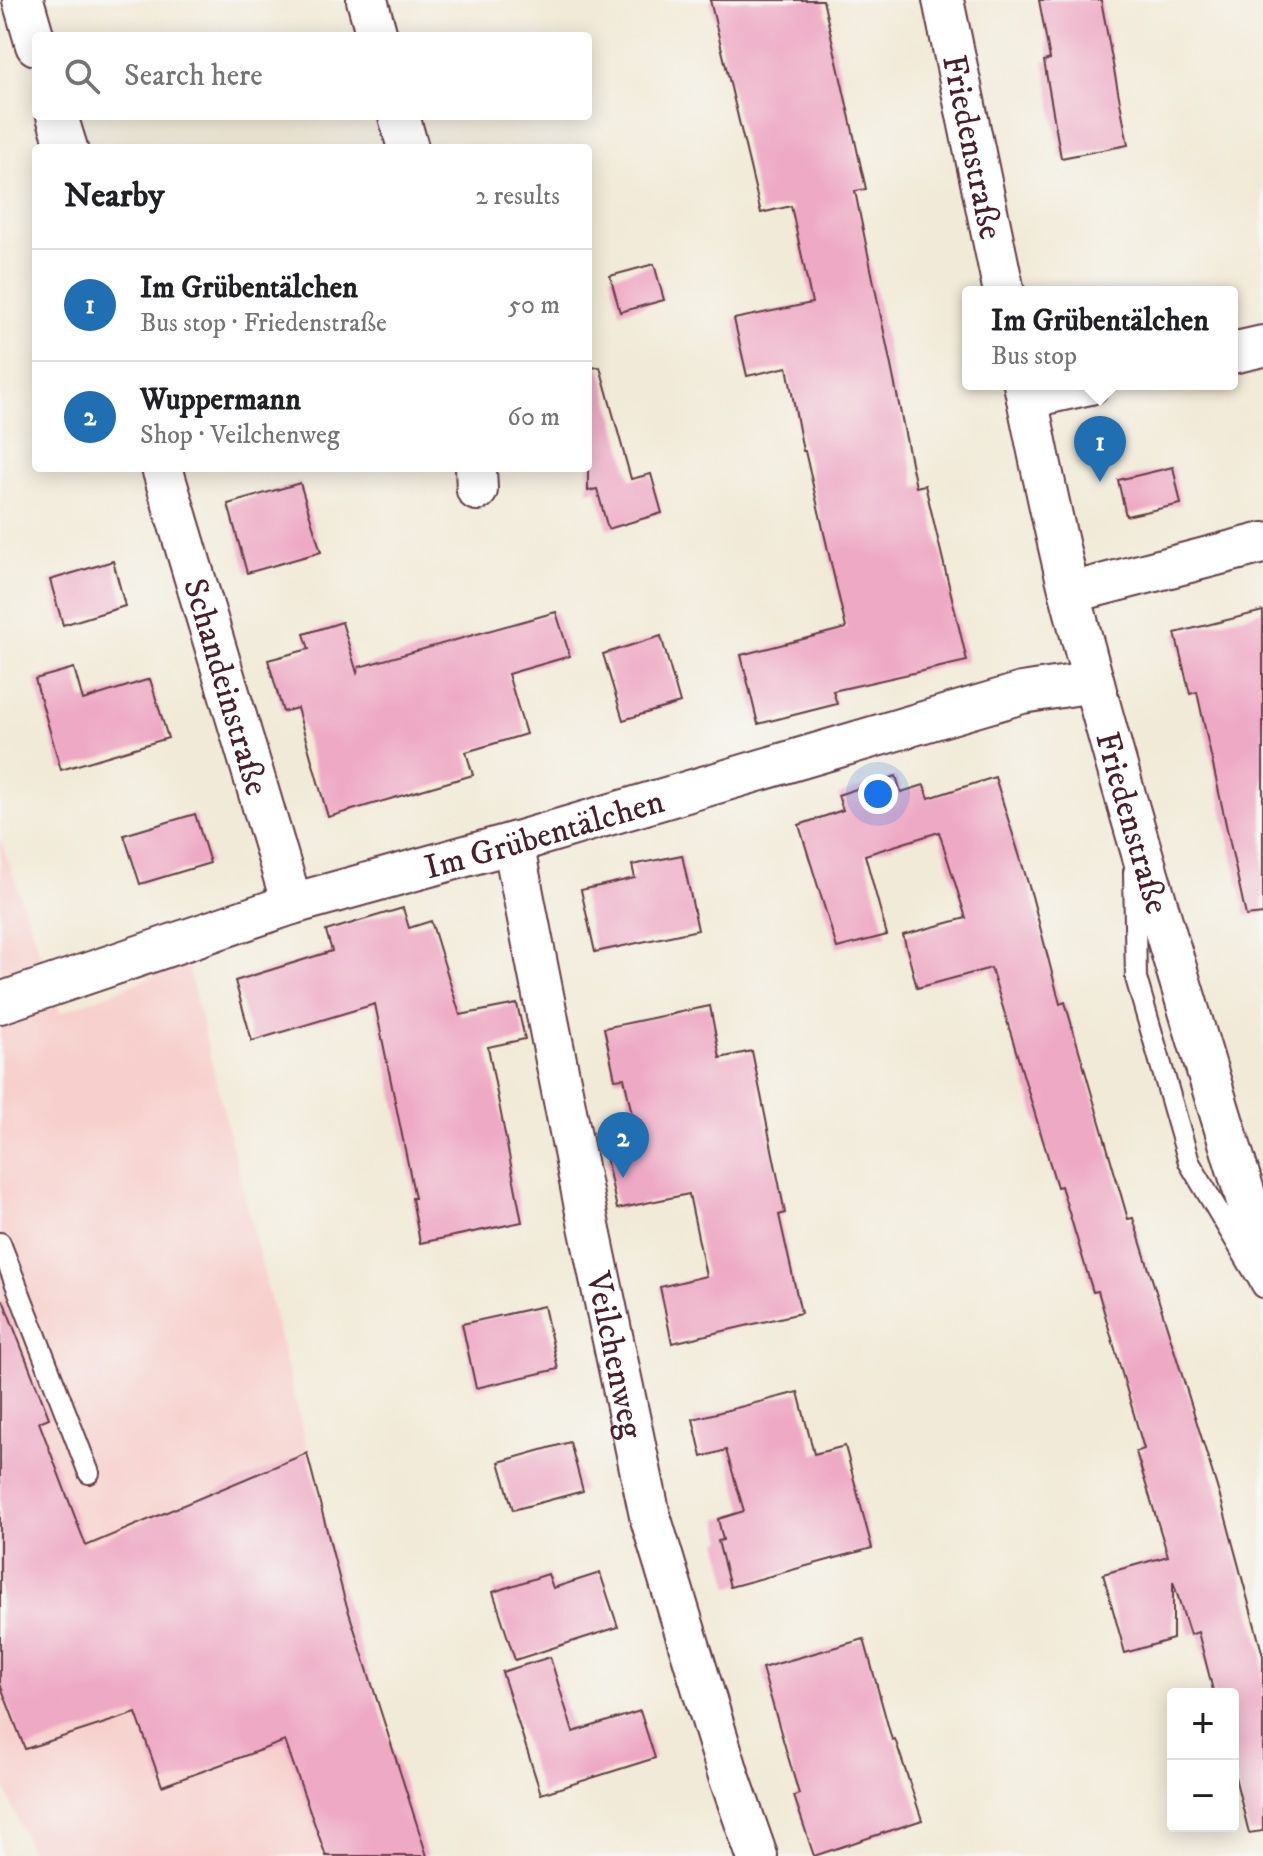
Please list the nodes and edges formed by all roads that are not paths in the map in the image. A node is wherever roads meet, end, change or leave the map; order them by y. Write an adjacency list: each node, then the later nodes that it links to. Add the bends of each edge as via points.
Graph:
1 (23, 0): 4 (street)
2 (367, 0): 5 (street)
3 (943, 0): 10 (street, Friedenstraße)
4 (32, 32)
5 (376, 32)
6 (58, 120): 8 (street)
7 (400, 120): 9 (street)
8 (66, 144)
9 (407, 144)
10 (1003, 286)
11 (1263, 346): 12 (street)
12 (1238, 352)
13 (1025, 391): 16 (street, Friedenstraße)
14 (163, 472): 20 (street, Schandeinstraße)
15 (1263, 543): 16 (street)
16 (1070, 593): 17 (street, Friedenstraße)
17 (1094, 682): 18 (street, Friedenstraße); 19 (street, Im Grübentälchen, via 1022,693)
18 (1133, 824): 23 (street, Friedenstraße); 24 (lane, via 1136,978 1189,1162)
19 (513, 843): 20 (street, Im Grübentälchen); 26 (street, Veilchenweg, via 650,1516)
20 (292, 904): 21 (street, Im Grübentälchen)
21 (0, 1003)
22 (0, 1243): 25 (lane)
23 (1263, 1254)
24 (1263, 1287)
25 (89, 1473)
26 (757, 1856)

